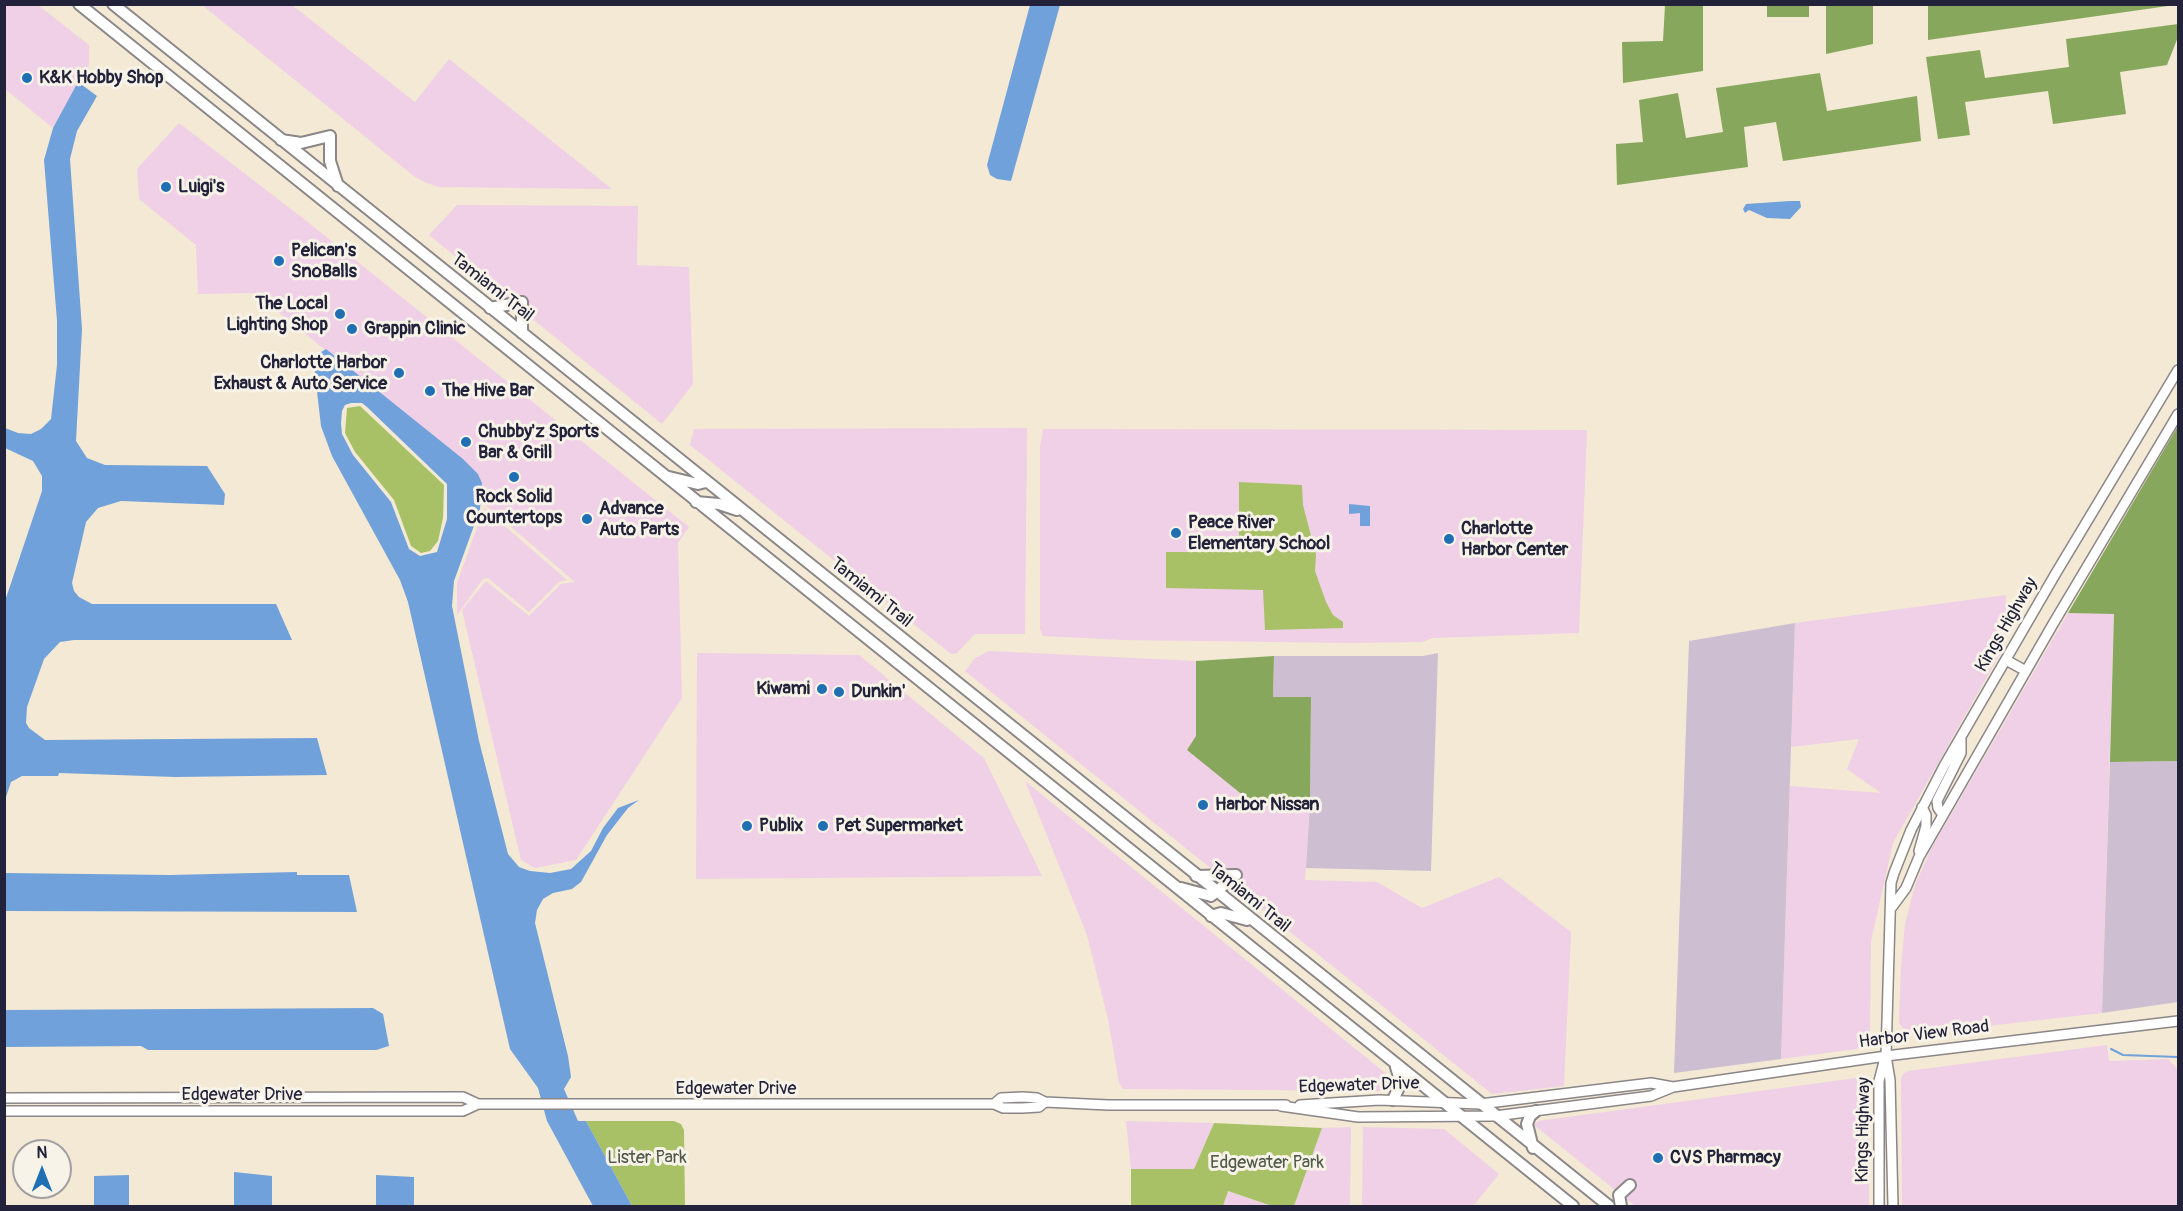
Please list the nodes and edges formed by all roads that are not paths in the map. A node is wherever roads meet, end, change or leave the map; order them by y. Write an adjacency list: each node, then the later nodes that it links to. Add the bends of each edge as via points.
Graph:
1 (78, 4): 9 (main road, Tamiami Trail)
2 (113, 4): 3 (main road, Tamiami Trail)
3 (281, 140): 4 (main road, Tamiami Trail); 4 (main road, via 306,142 330,136 330,161)
4 (338, 186): 5 (main road, Tamiami Trail)
5 (490, 308): 6 (main road, Tamiami Trail); 6 (main road, via 522,302)
6 (522, 333): 10 (main road, Tamiami Trail)
7 (2178, 370): 13 (main road, Kings Highway)
8 (2178, 414): 14 (main road)
9 (663, 475): 10 (main road, via 689,483); 11 (main road, Tamiami Trail)
10 (706, 482): 12 (main road, Tamiami Trail)
11 (696, 502): 12 (main road); 20 (main road, Tamiami Trail)
12 (746, 513): 19 (main road, Tamiami Trail)
13 (2007, 660): 14 (main road); 15 (main road, Kings Highway)
14 (2026, 671): 17 (main road)
15 (1961, 738): 16 (main road, Kings Highway); 17 (main road, via 1961,753 1937,801)
16 (1922, 807): 18 (main road, via 1926,826); 22 (main road, Kings Highway, via 1891,883)
17 (1943, 814): 18 (main road)
18 (1919, 857): 22 (main road, via 1906,888)
19 (1196, 876): 21 (main road, Tamiami Trail); 21 (main road, via 1236,875)
20 (1174, 886): 21 (main road, via 1204,896); 23 (main road, Tamiami Trail)
21 (1218, 893): 24 (main road, Tamiami Trail)
22 (1892, 907): 26 (main road, Kings Highway)
23 (1211, 916): 24 (main road, via 1231,915); 27 (main road, Tamiami Trail)
24 (1253, 922): 33 (main road, Tamiami Trail)
25 (2178, 1021): 26 (main road, Harbor View Road)
26 (1886, 1056): 28 (main road, Harbor View Road); 44 (main road, Kings Highway, via 1879,1081); 45 (main road, Kings Highway)
27 (1396, 1066): 30 (main road, via 1401,1083); 31 (main road, Tamiami Trail)
28 (1673, 1087): 33 (main road, Harbor View Road, via 1651,1083); 36 (main road, Harbor View Road, via 1651,1096)
29 (4, 1098): 32 (main road, Edgewater Drive, via 463,1097)
30 (1393, 1100): 31 (main road, Edgewater Drive); 34 (main road, Edgewater Drive)
31 (1438, 1100): 33 (main road, Harbor View Road); 37 (main road, Tamiami Trail)
32 (478, 1104): 34 (main road, Edgewater Drive, via 994,1104 1022,1108 1039,1107 1045,1102); 35 (main road, Edgewater Drive, via 463,1111)
33 (1480, 1104): 38 (main road, Tamiami Trail)
34 (1281, 1106): 37 (main road, Edgewater Drive, via 1358,1117)
35 (4, 1111)
36 (1536, 1111): 38 (main road, Harbor View Road); 39 (main road, via 1527,1124)
37 (1457, 1116): 38 (main road, Harbor View Road); 41 (main road, Tamiami Trail)
38 (1495, 1116): 39 (main road, Tamiami Trail)
39 (1534, 1148): 42 (main road, Tamiami Trail)
40 (1630, 1185): 43 (main road, via 1619,1195)
41 (1573, 1206)
42 (1609, 1206)
43 (1621, 1206)
44 (1879, 1206)
45 (1893, 1206)

